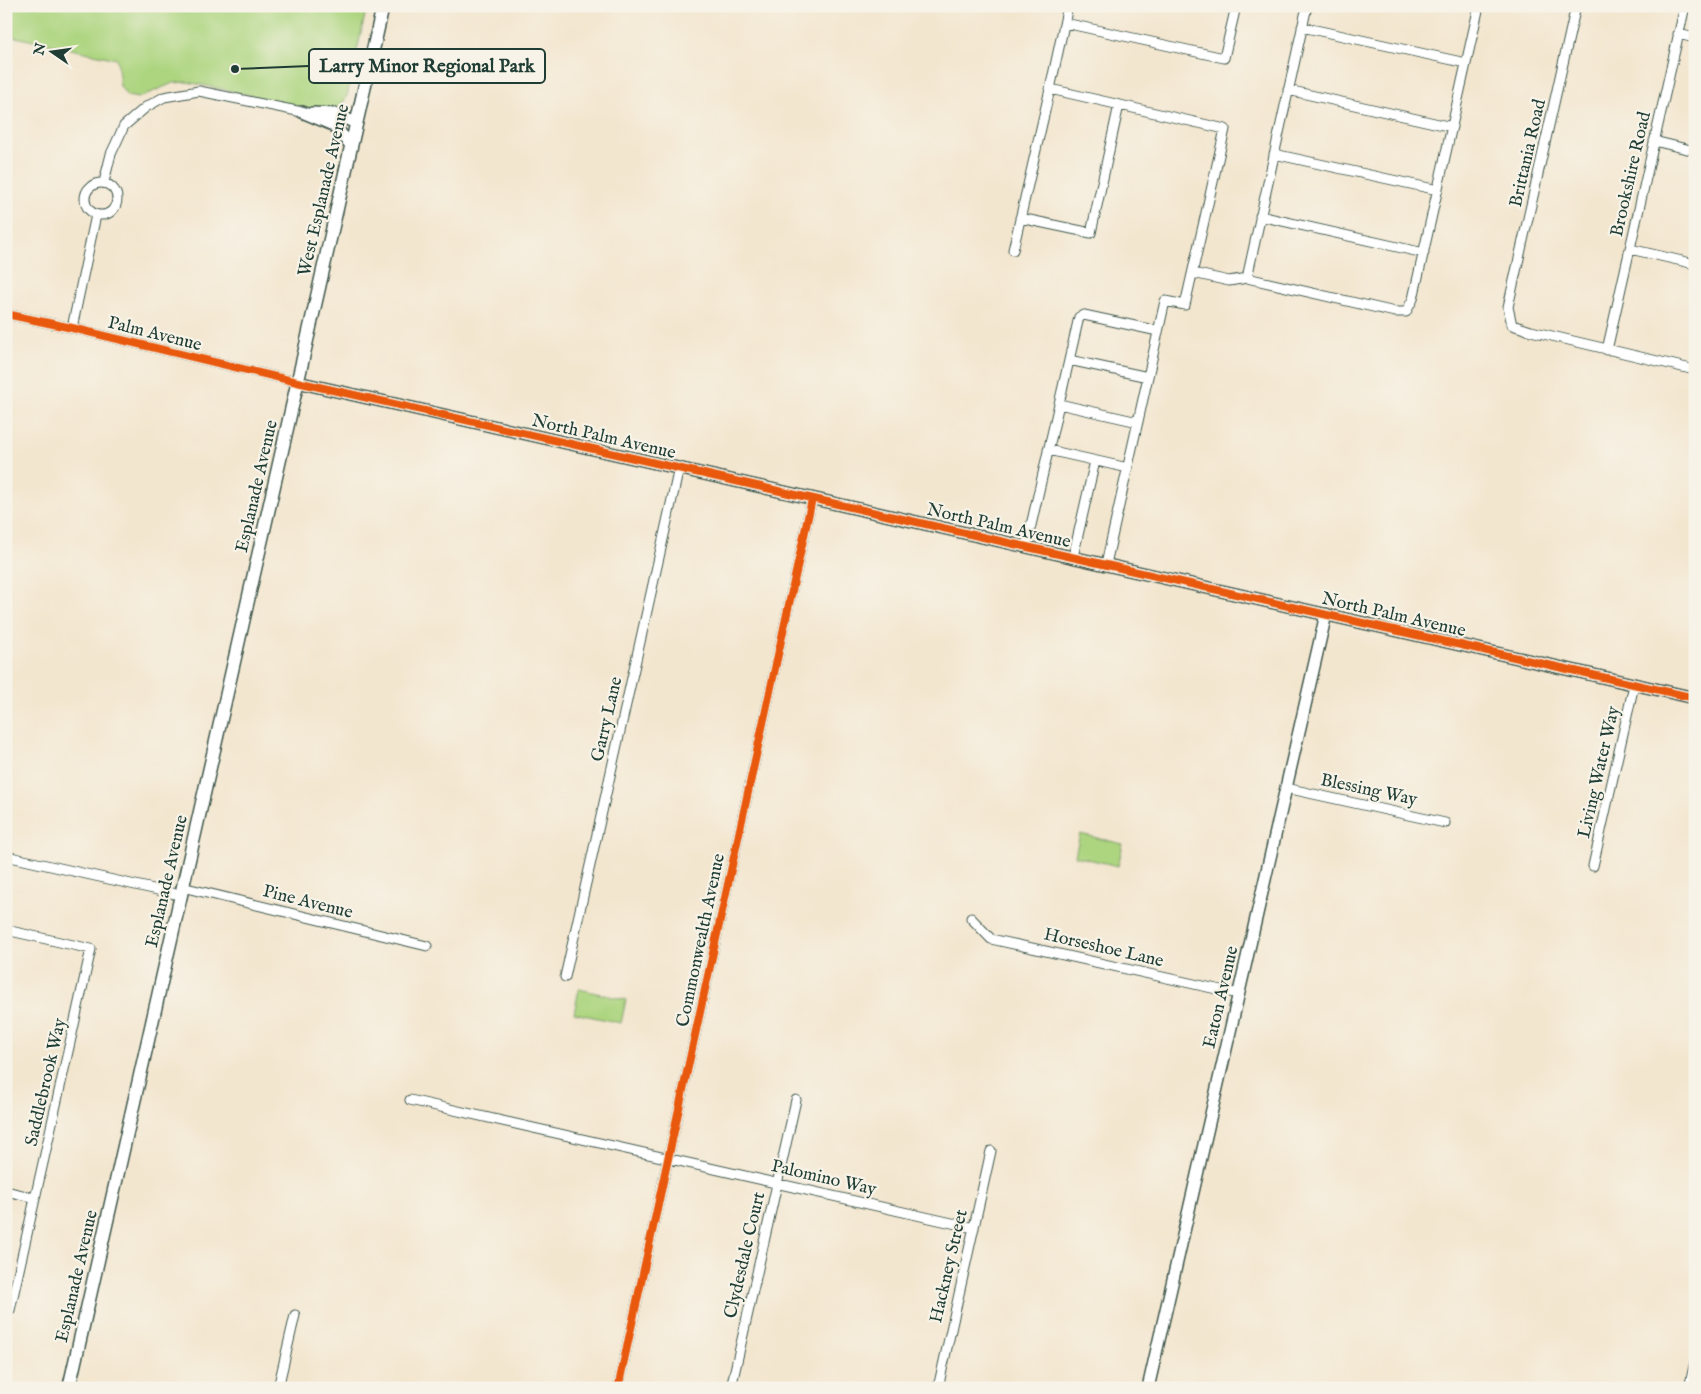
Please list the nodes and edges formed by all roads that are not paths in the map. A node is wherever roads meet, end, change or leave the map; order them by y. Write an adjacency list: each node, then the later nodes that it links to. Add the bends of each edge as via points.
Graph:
1 (383, 6): 17 (main road, West Esplanade Avenue)
2 (1068, 6): 8 (street)
3 (1236, 6): 8 (street, via 1224,58)
4 (1307, 6): 9 (street)
5 (1479, 6): 12 (street)
6 (1576, 6): 37 (street, Brittania Road, via 1508,307 1512,325)
7 (1685, 6): 10 (street, Brookshire Road)
8 (1065, 22): 13 (street)
9 (1302, 27): 12 (street); 14 (street)
10 (1678, 34): 11 (street); 19 (street, Brookshire Road)
11 (1695, 38)
12 (1466, 63): 18 (street)
13 (1050, 89): 15 (street); 27 (street)
14 (1288, 90): 18 (street); 22 (street)
15 (1119, 105): 27 (street, via 1091,233); 32 (street, via 1225,129)
16 (302, 112): 17 (street, via 335,114); 20 (street, via 333,125); 23 (street, via 199,91 164,98 146,107 124,126 111,154)
17 (356, 123): 20 (main road, West Esplanade Avenue)
18 (1452, 127): 24 (street)
19 (1654, 142): 21 (street); 28 (street, Brookshire Road)
20 (351, 145): 41 (main road, West Esplanade Avenue)
21 (1695, 151)
22 (1274, 154): 24 (street); 26 (street)
23 (104, 182): 25 (street, via 94,184 86,192 85,203); 25 (street, via 114,188 117,203 111,212)
24 (1438, 190): 30 (street)
25 (96, 214): 35 (street)
26 (1260, 216): 30 (street); 33 (street)
27 (1020, 218): 29 (street)
28 (1630, 249): 31 (street); 37 (street, Brookshire Road)
29 (1013, 250)
30 (1424, 253): 33 (street, via 1413,299 1406,312)
31 (1695, 264)
32 (1193, 272): 33 (street, via 1229,281); 36 (street, via 1186,305 1165,301)
33 (1247, 278)
34 (6, 314): 35 (street, Palm Avenue)
35 (72, 328): 41 (street, Palm Avenue)
36 (1158, 331): 38 (street, via 1084,315 1079,318); 40 (street)
37 (1607, 350): 39 (street)
38 (1069, 360): 40 (street); 42 (street)
39 (1695, 370)
40 (1148, 377): 43 (street)
41 (297, 382): 46 (street, North Palm Avenue); 59 (main road, Esplanade Avenue)
42 (1059, 404): 43 (street); 44 (street)
43 (1138, 422): 47 (street)
44 (1048, 450): 45 (street); 49 (street)
45 (1095, 461): 47 (street); 50 (street)
46 (679, 468): 48 (street, North Palm Avenue); 63 (street, Garry Lane)
47 (1128, 468): 51 (street)
48 (812, 499): 49 (street, North Palm Avenue); 68 (street, Commonwealth Avenue)
49 (1026, 547): 50 (street, North Palm Avenue)
50 (1073, 557): 51 (street, North Palm Avenue)
51 (1106, 564): 52 (street, North Palm Avenue)
52 (1326, 614): 53 (street, North Palm Avenue); 55 (street, Eaton Avenue)
53 (1634, 686): 54 (street, North Palm Avenue); 58 (street, Living Water Way)
54 (1695, 698)
55 (1286, 788): 56 (street, Blessing Way); 64 (street, Eaton Avenue)
56 (1445, 823)
57 (6, 856): 59 (street, Pine Avenue)
58 (1593, 866)
59 (181, 891): 62 (street, Pine Avenue); 76 (main road, Esplanade Avenue)
60 (971, 918): 64 (street, Horseshoe Lane, via 991,939)
61 (6, 930): 71 (street, Saddlebrook Way, via 91,949)
62 (427, 946)
63 (565, 977)
64 (1239, 994): 81 (street, Eaton Avenue)
65 (410, 1100): 68 (street, Palomino Way)
66 (796, 1100): 69 (street, Clydesdale Court)
67 (991, 1151): 72 (street, Hackney Street)
68 (668, 1158): 69 (street, Palomino Way); 78 (street, Commonwealth Avenue)
69 (777, 1183): 72 (street, Palomino Way); 79 (street, Clydesdale Court)
70 (6, 1191): 71 (street)
71 (35, 1198): 73 (street, Saddlebrook Way)
72 (974, 1228): 80 (street, Hackney Street)
73 (8, 1310)
74 (295, 1315): 77 (street)
75 (1695, 1362): 82 (street)
76 (70, 1388)
77 (278, 1388)
78 (618, 1388)
79 (731, 1388)
80 (938, 1388)
81 (1148, 1388)
82 (1689, 1388)

